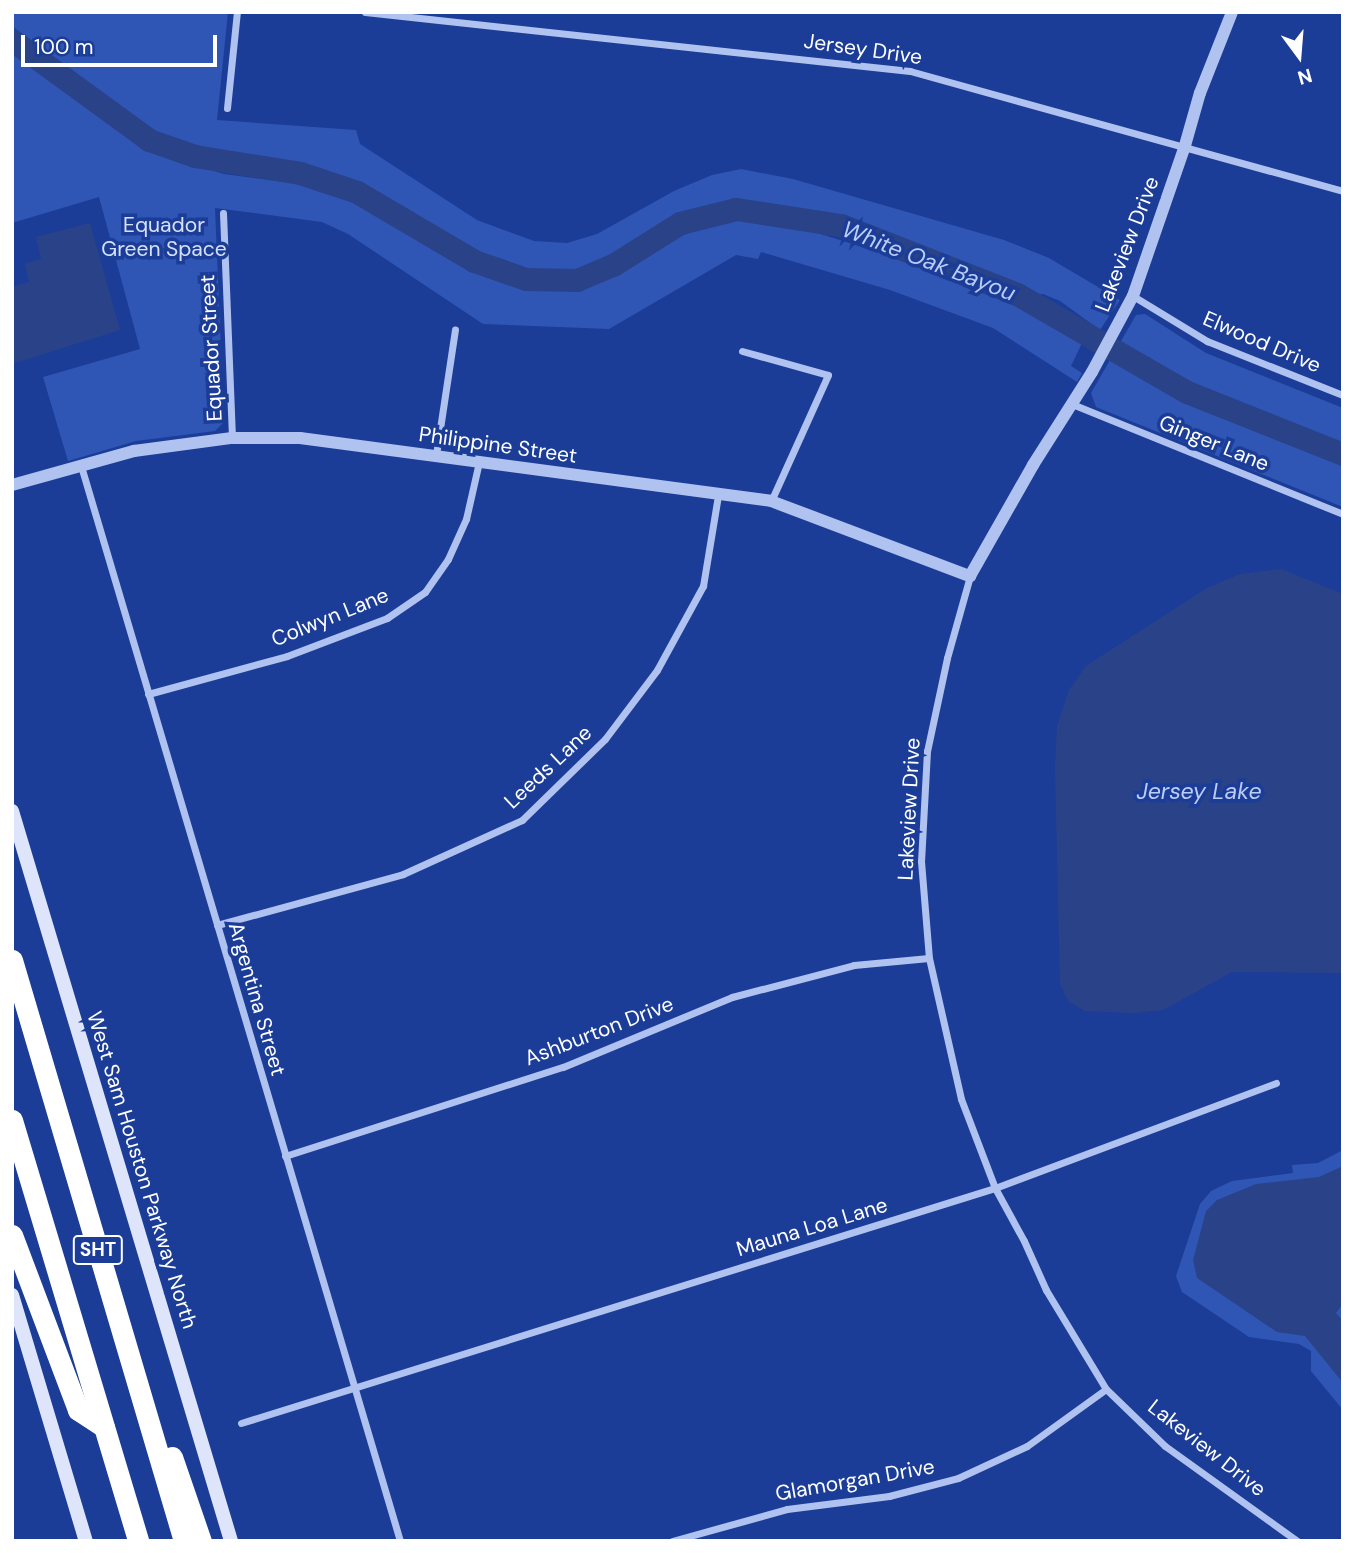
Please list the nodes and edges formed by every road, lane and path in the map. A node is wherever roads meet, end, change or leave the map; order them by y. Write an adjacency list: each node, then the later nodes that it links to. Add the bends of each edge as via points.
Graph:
1 (237, 12): 4 (street)
2 (366, 12): 5 (street, Jersey Drive, via 910,71)
3 (1231, 12): 5 (street, Lakeview Drive)
4 (227, 108)
5 (1184, 149): 6 (street, Jersey Drive); 8 (street, Lakeview Drive)
6 (1343, 191)
7 (223, 214): 13 (street, Equador Street)
8 (1133, 296): 11 (street, Elwood Drive, via 1207,341); 12 (street, Lakeview Drive)
9 (455, 330): 14 (street)
10 (742, 351): 19 (street, via 828,375)
11 (1343, 396)
12 (1072, 404): 20 (street, Ginger Lane); 21 (street, Lakeview Drive)
13 (232, 438): 14 (street, Philippine Street, via 300,438); 16 (street, Philippine Street, via 134,451)
14 (436, 455): 15 (street, Philippine Street)
15 (479, 462): 18 (street, Philippine Street); 22 (street, Colwyn Lane, via 466,519 448,559 425,592 387,618 288,656)
16 (80, 466): 17 (street, Philippine Street); 22 (street, Argentina Street)
17 (12, 485)
18 (719, 495): 19 (street, Philippine Street); 24 (street, Leeds Lane, via 703,586 657,670 606,739 522,820 403,874)
19 (771, 501): 21 (street, Philippine Street)
20 (1343, 514)
21 (970, 576): 25 (street, Lakeview Drive, via 927,751 921,861)
22 (148, 694): 24 (street, Argentina Street)
23 (12, 811): 42 (main road, West Sam Houston Parkway North)
24 (218, 925): 29 (street, Argentina Street)
25 (929, 958): 29 (street, Ashburton Drive, via 854,965 732,997 563,1067); 30 (street, Lakeview Drive, via 961,1099)
26 (12, 960): 33 (highway, SHT)
27 (1276, 1083): 30 (street, Mauna Loa Lane)
28 (12, 1121): 37 (highway, SHT)
29 (285, 1156): 34 (street, Argentina Street)
30 (995, 1188): 34 (street, Mauna Loa Lane); 35 (street, Lakeview Drive, via 1046,1290)
31 (12, 1235): 37 (highway, via 78,1410)
32 (12, 1295): 38 (main road)
33 (127, 1346): 40 (highway, SHT); 41 (highway)
34 (353, 1388): 36 (street, Mauna Loa Lane); 43 (street, Argentina Street)
35 (1106, 1389): 44 (street, Glamorgan Drive, via 1027,1446 958,1478 889,1496 787,1509); 45 (street, Lakeview Drive, via 1165,1446)
36 (241, 1423)
37 (104, 1427): 39 (highway, SHT)
38 (86, 1541)
39 (138, 1541)
40 (184, 1541)
41 (201, 1541)
42 (231, 1541)
43 (400, 1541)
44 (672, 1541)
45 (1297, 1541)

